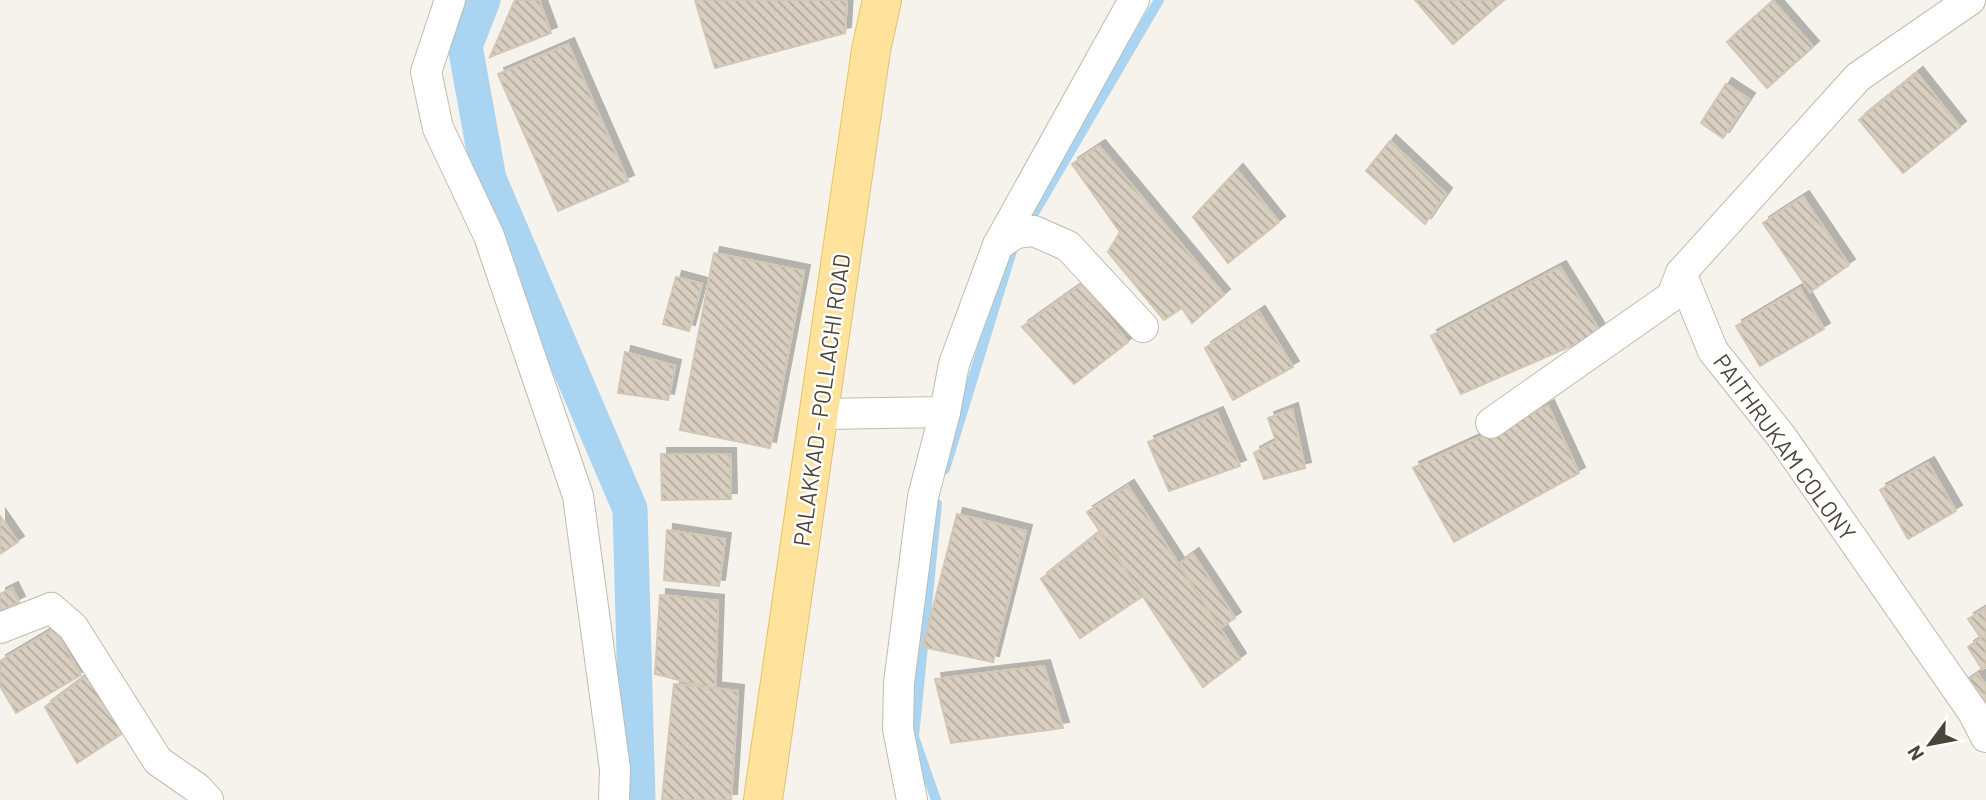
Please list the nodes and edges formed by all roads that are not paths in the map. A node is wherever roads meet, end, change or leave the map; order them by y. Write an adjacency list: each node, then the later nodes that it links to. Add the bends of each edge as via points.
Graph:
1 (450, 0): 14 (street, via 426,72 439,128 489,236 578,496 615,769)
2 (882, 0): 9 (main road, PALAKKAD - POLLACHI ROAD)
3 (1134, 0): 5 (street)
4 (1970, 0): 6 (street, via 1858,77)
5 (998, 245): 7 (street, via 1016,233 1034,231 1068,246); 8 (street, via 954,364)
6 (1681, 273): 10 (street, via 1672,296); 12 (street, PAITHRUKAM COLONY, via 1713,351 1781,436)
7 (1143, 327)
8 (945, 412): 9 (street); 16 (street, via 923,497 899,682 898,729)
9 (820, 414): 15 (main road, PALAKKAD - POLLACHI ROAD)
10 (1492, 423)
11 (0, 628): 13 (street, via 51,608 73,627 158,761)
12 (1986, 737)
13 (208, 800)
14 (614, 800)
15 (763, 800)
16 (912, 800)

